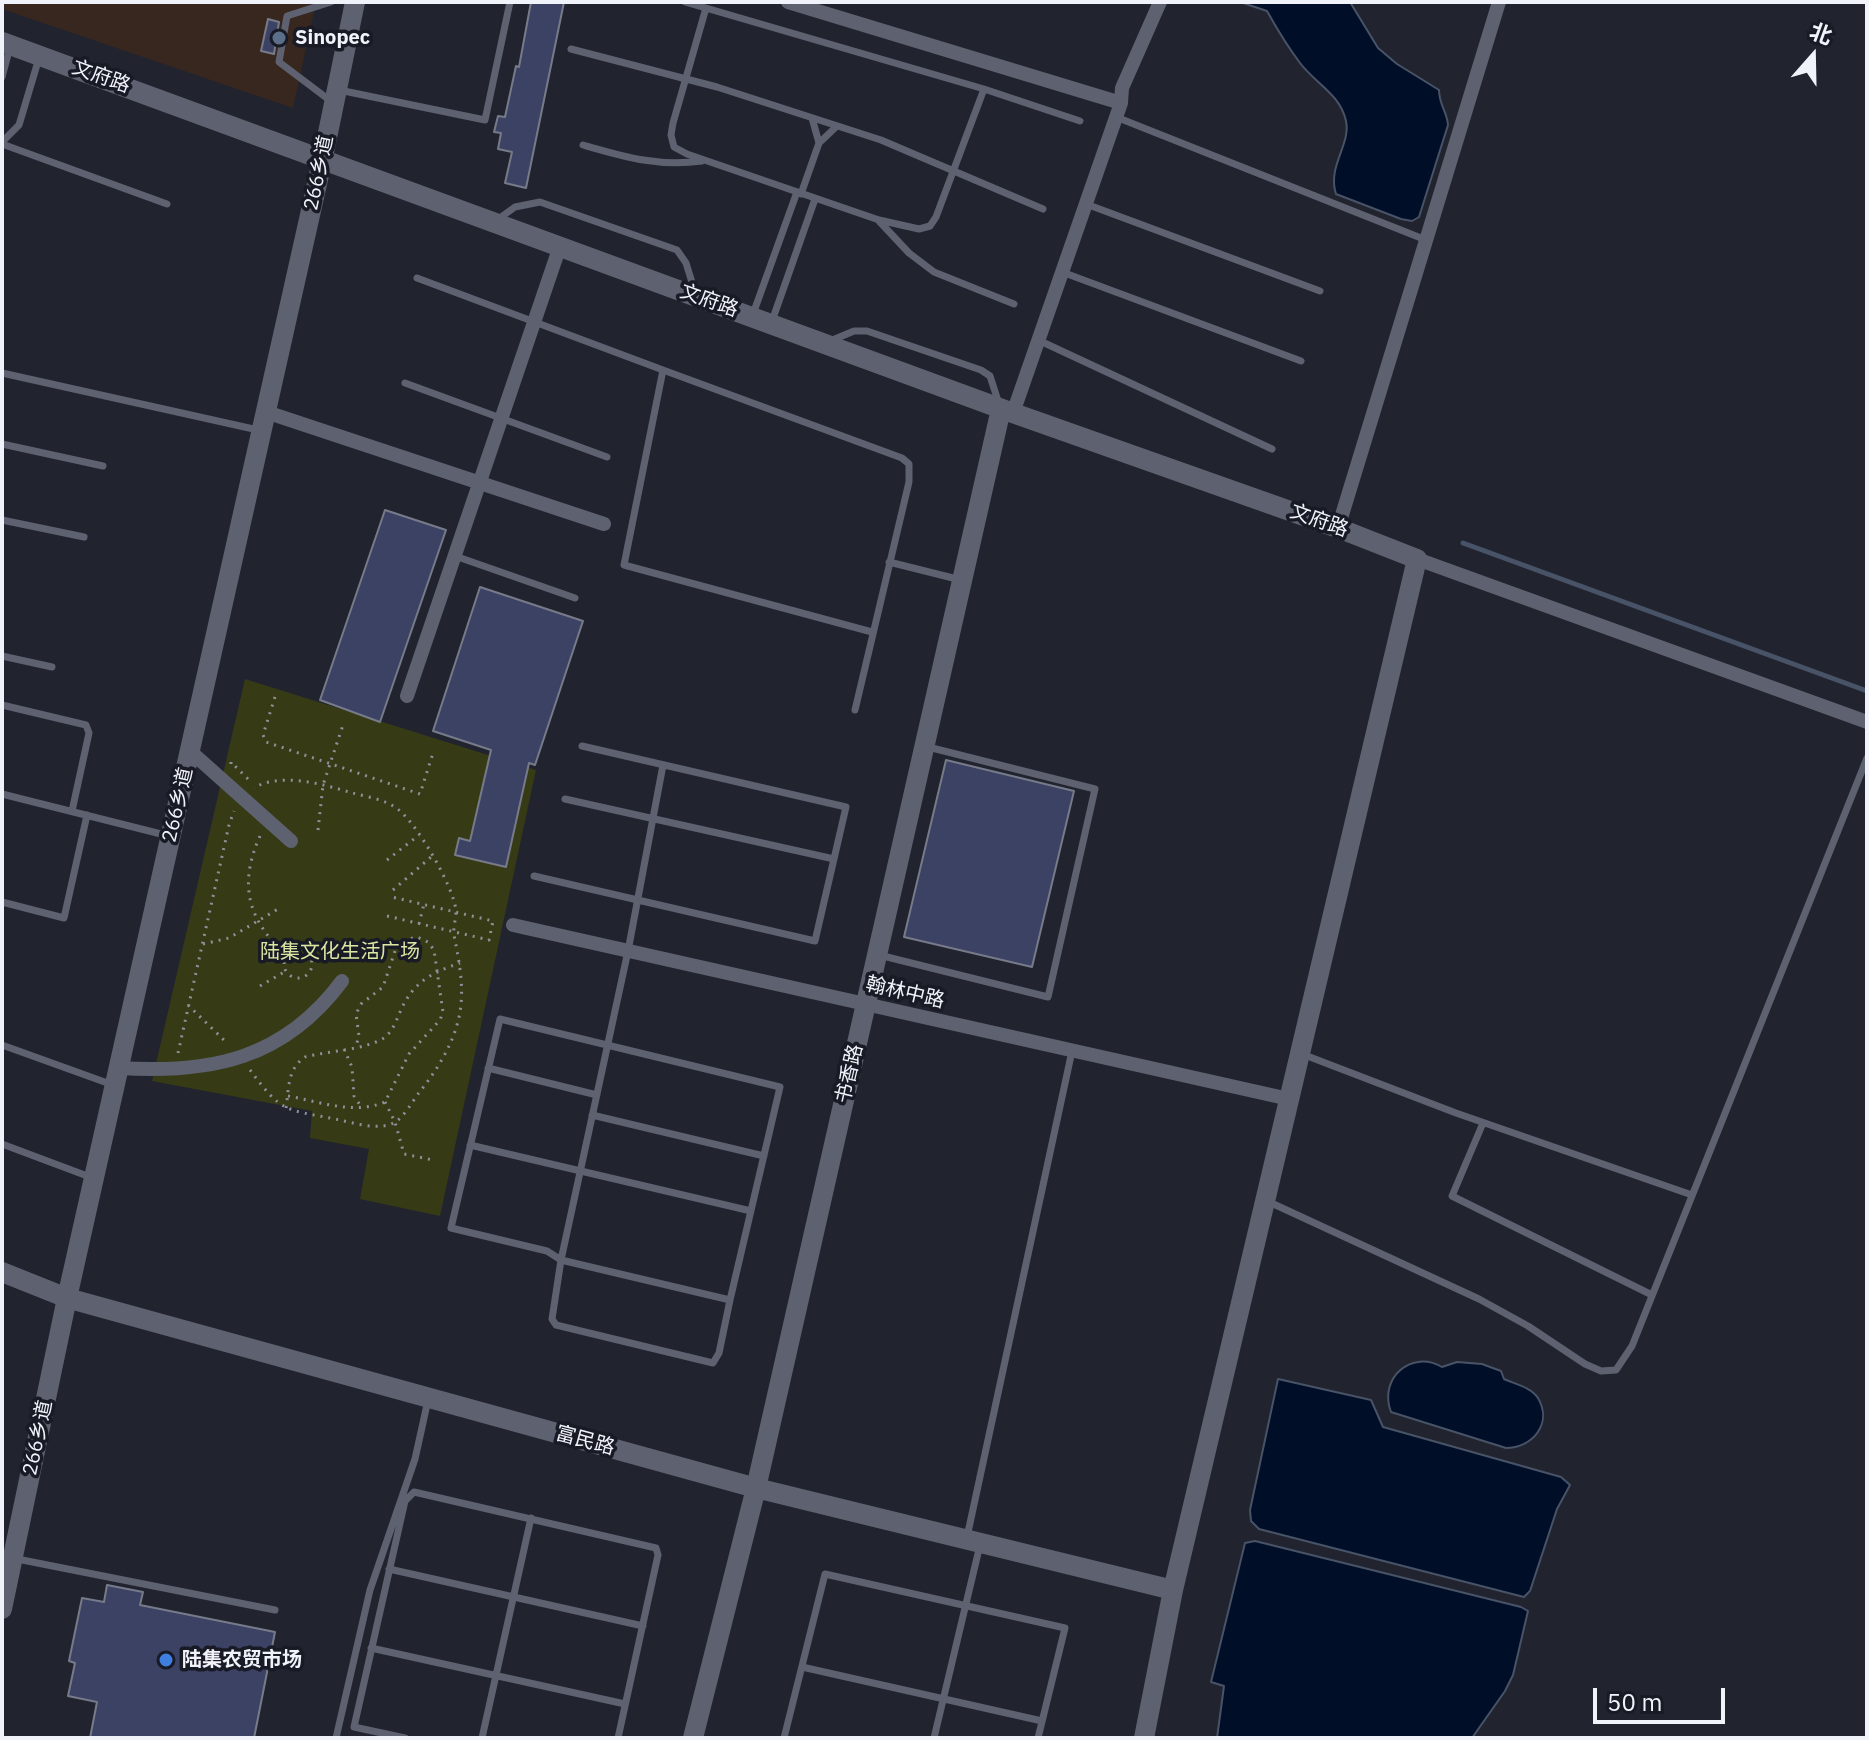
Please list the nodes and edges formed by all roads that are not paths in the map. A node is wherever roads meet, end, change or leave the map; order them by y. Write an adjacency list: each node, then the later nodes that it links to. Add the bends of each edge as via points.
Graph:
1 (331, 2): 15 (lane, via 287,16 279,62)
2 (355, 2): 15 (street, 266乡道)
3 (510, 2): 15 (lane, via 485,120)
4 (685, 2): 8 (lane)
5 (788, 2): 16 (street)
6 (1160, 2): 16 (street, via 1122,88)
7 (1499, 2): 34 (street)
8 (706, 8): 13 (lane); 14 (lane)
9 (6, 43): 11 (street, 文府路); 12 (lane)
10 (571, 49): 13 (lane)
11 (40, 55): 21 (lane, via 19,125); 24 (street, 文府路)
12 (2, 77)
13 (685, 79): 18 (lane); 25 (lane, via 671,135 674,147)
14 (984, 89): 19 (lane); 26 (lane)
15 (336, 96): 24 (street, 266乡道)
16 (1121, 103): 17 (street)
17 (1116, 117): 30 (street); 34 (lane)
18 (812, 118): 20 (lane); 22 (lane)
19 (1080, 121)
20 (837, 126): 22 (lane); 26 (lane)
21 (2, 143): 29 (lane)
22 (819, 143): 27 (lane)
23 (583, 145): 25 (lane, via 673,165)
24 (323, 157): 33 (street, 文府路); 51 (street, 266乡道)
25 (705, 160): 27 (lane)
26 (953, 171): 31 (lane); 32 (lane, via 930,226 919,229)
27 (799, 193): 28 (lane); 41 (lane)
28 (815, 199): 32 (lane); 41 (lane)
29 (167, 204)
30 (1086, 204): 36 (street); 38 (lane)
31 (1043, 209)
32 (879, 220): 40 (lane, via 934,272)
33 (495, 221): 35 (street, 文府路); 39 (lane, via 515,207 540,202 677,250)
34 (1426, 240): 59 (street)
35 (560, 246): 39 (street, 文府路); 42 (street)
36 (1062, 272): 43 (street); 45 (lane)
37 (417, 278): 42 (lane)
38 (1320, 291)
39 (697, 296): 41 (street, 文府路)
40 (1014, 304)
41 (762, 320): 44 (street, 文府路)
42 (534, 322): 46 (lane); 50 (street)
43 (1038, 340): 49 (street); 53 (lane)
44 (824, 343): 49 (street, 文府路); 49 (lane, via 867,331 981,370 990,376)
45 (1301, 361)
46 (663, 370): 63 (lane, via 902,458 910,473); 66 (lane, via 624,565)
47 (2, 373): 51 (lane)
48 (405, 383): 50 (lane)
49 (1007, 411): 59 (street, 文府路); 64 (street, 书香路)
50 (502, 418): 54 (lane); 56 (street)
51 (264, 421): 56 (street); 75 (street, 266乡道)
52 (2, 444): 55 (lane)
53 (1272, 449)
54 (607, 457)
55 (103, 466)
56 (480, 483): 58 (street); 61 (street)
57 (2, 520): 60 (lane)
58 (604, 524)
59 (1338, 528): 62 (street, 文府路)
60 (84, 537)
61 (455, 556): 65 (lane); 69 (street)
62 (1417, 559): 72 (street); 97 (street)
63 (889, 562): 64 (lane); 66 (lane)
64 (962, 580): 74 (street, 书香路)
65 (575, 598)
66 (872, 632): 71 (lane)
67 (2, 656): 68 (lane)
68 (52, 667)
69 (407, 696)
70 (2, 705): 80 (lane, via 86,725 89,733)
71 (855, 710)
72 (1867, 722)
73 (582, 746): 77 (lane)
74 (924, 746): 91 (street, 书香路); 91 (lane, via 1095,789 1092,804 1048,997)
75 (190, 751): 83 (street, 266乡道); 84 (street)
76 (1867, 758): 109 (lane)
77 (663, 765): 82 (lane); 85 (lane, via 846,807)
78 (2, 794): 80 (lane)
79 (565, 799): 82 (lane)
80 (72, 811): 81 (lane)
81 (87, 815): 83 (lane); 88 (lane, via 64,918)
82 (652, 818): 85 (lane); 87 (lane)
83 (171, 836): 99 (street, 266乡道)
84 (291, 841)
85 (834, 859): 87 (lane, via 815,941)
86 (534, 876): 87 (lane)
87 (637, 900): 90 (lane)
88 (2, 902)
89 (513, 925): 90 (street, 翰林中路)
90 (628, 951): 93 (street, 翰林中路); 95 (lane)
91 (877, 955): 93 (street, 书香路)
92 (342, 981): 99 (street, via 304,1024 266,1049 200,1067)
93 (866, 1005): 96 (street, 翰林中路); 118 (street, 书香路)
94 (2, 1045): 99 (lane)
95 (607, 1045): 98 (lane, via 500,1019); 100 (lane); 106 (lane, via 780,1087)
96 (1072, 1051): 101 (street, 翰林中路); 120 (lane)
97 (1300, 1054): 101 (street); 103 (lane)
98 (488, 1068): 100 (lane); 105 (lane)
99 (117, 1077): 108 (street, 266乡道)
100 (597, 1095): 102 (lane)
101 (1289, 1099): 110 (street)
102 (592, 1115): 106 (lane); 107 (lane)
103 (1483, 1123): 109 (lane); 114 (lane, via 1452,1196)
104 (2, 1144): 108 (lane)
105 (470, 1145): 107 (lane); 112 (lane, via 451,1228 547,1251)
106 (764, 1156): 111 (lane)
107 (580, 1171): 111 (lane); 112 (lane)
108 (94, 1179): 115 (street, 266乡道)
109 (1692, 1195): 114 (lane)
110 (1265, 1200): 114 (lane, via 1479,1299 1601,1371 1616,1370 1624,1362); 123 (street)
111 (751, 1211): 116 (lane)
112 (561, 1260): 116 (lane); 116 (lane, via 552,1311 556,1325 701,1361 713,1363 719,1353)
113 (2, 1272): 115 (street, 富民路)
114 (1652, 1295)
115 (67, 1298): 117 (street, 富民路); 121 (street, 266乡道)
116 (730, 1300)
117 (429, 1398): 118 (street, 富民路); 135 (lane, via 415,1459 370,1590)
118 (756, 1488): 120 (street, 富民路); 139 (street, 书香路)
119 (531, 1518): 122 (lane, via 414,1492 405,1501); 124 (lane); 128 (lane, via 656,1548)
120 (974, 1541): 123 (street, 富民路); 125 (lane)
121 (7, 1557): 126 (street, 266乡道); 127 (lane)
122 (389, 1569): 124 (lane); 129 (lane)
123 (1173, 1590): 143 (street)
124 (513, 1597): 128 (lane); 131 (lane)
125 (966, 1606): 130 (lane, via 825,1574); 132 (lane); 134 (lane, via 1065,1628)
126 (2, 1609)
127 (275, 1610)
128 (643, 1626): 133 (lane)
129 (371, 1648): 131 (lane); 136 (lane, via 354,1727)
130 (802, 1667): 132 (lane); 140 (lane)
131 (496, 1676): 133 (lane); 137 (lane)
132 (943, 1699): 134 (lane); 141 (lane)
133 (625, 1704): 138 (lane)
134 (1042, 1721): 142 (lane)
135 (336, 1738)
136 (405, 1738)
137 (482, 1738)
138 (618, 1738)
139 (693, 1738)
140 (784, 1738)
141 (934, 1738)
142 (1038, 1738)
143 (1144, 1738)

